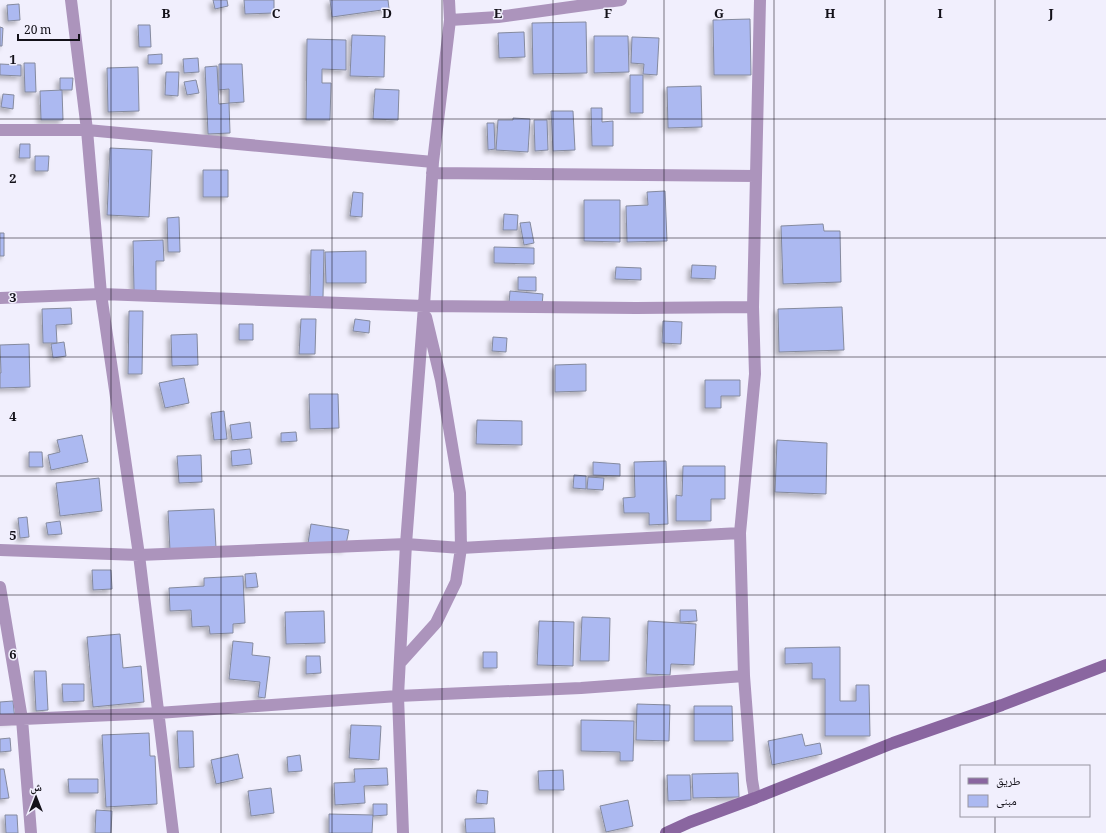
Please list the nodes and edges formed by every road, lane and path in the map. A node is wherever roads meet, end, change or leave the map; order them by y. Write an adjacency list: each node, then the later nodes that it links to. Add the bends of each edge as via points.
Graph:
1 (71, 0): 7 (street)
2 (449, 0): 5 (street)
3 (621, 0): 5 (street, via 498,17)
4 (760, 0): 9 (street)
5 (450, 20): 8 (street)
6 (0, 130): 7 (street)
7 (87, 130): 8 (street); 10 (street)
8 (433, 168): 9 (street); 12 (street)
9 (756, 176): 13 (street)
10 (101, 294): 11 (street); 12 (street); 18 (street)
11 (0, 298)
12 (424, 306): 13 (street); 15 (street); 16 (street, via 442,380 460,493)
13 (753, 307): 14 (street, via 755,374)
14 (740, 533): 16 (street); 22 (street)
15 (406, 544): 16 (street); 18 (street); 20 (street)
16 (462, 548): 20 (street, via 456,582 436,623)
17 (0, 550): 18 (street)
18 (139, 555): 24 (street)
19 (0, 587): 25 (street)
20 (400, 663): 23 (street)
21 (1106, 665): 27 (street, via 893,743)
22 (744, 676): 23 (street, via 581,688); 27 (street)
23 (398, 696): 24 (street); 30 (street)
24 (158, 713): 25 (street); 29 (street)
25 (22, 719): 26 (street); 28 (street)
26 (0, 720)
27 (755, 798): 31 (street)
28 (31, 833)
29 (173, 833)
30 (403, 833)
31 (666, 833)

